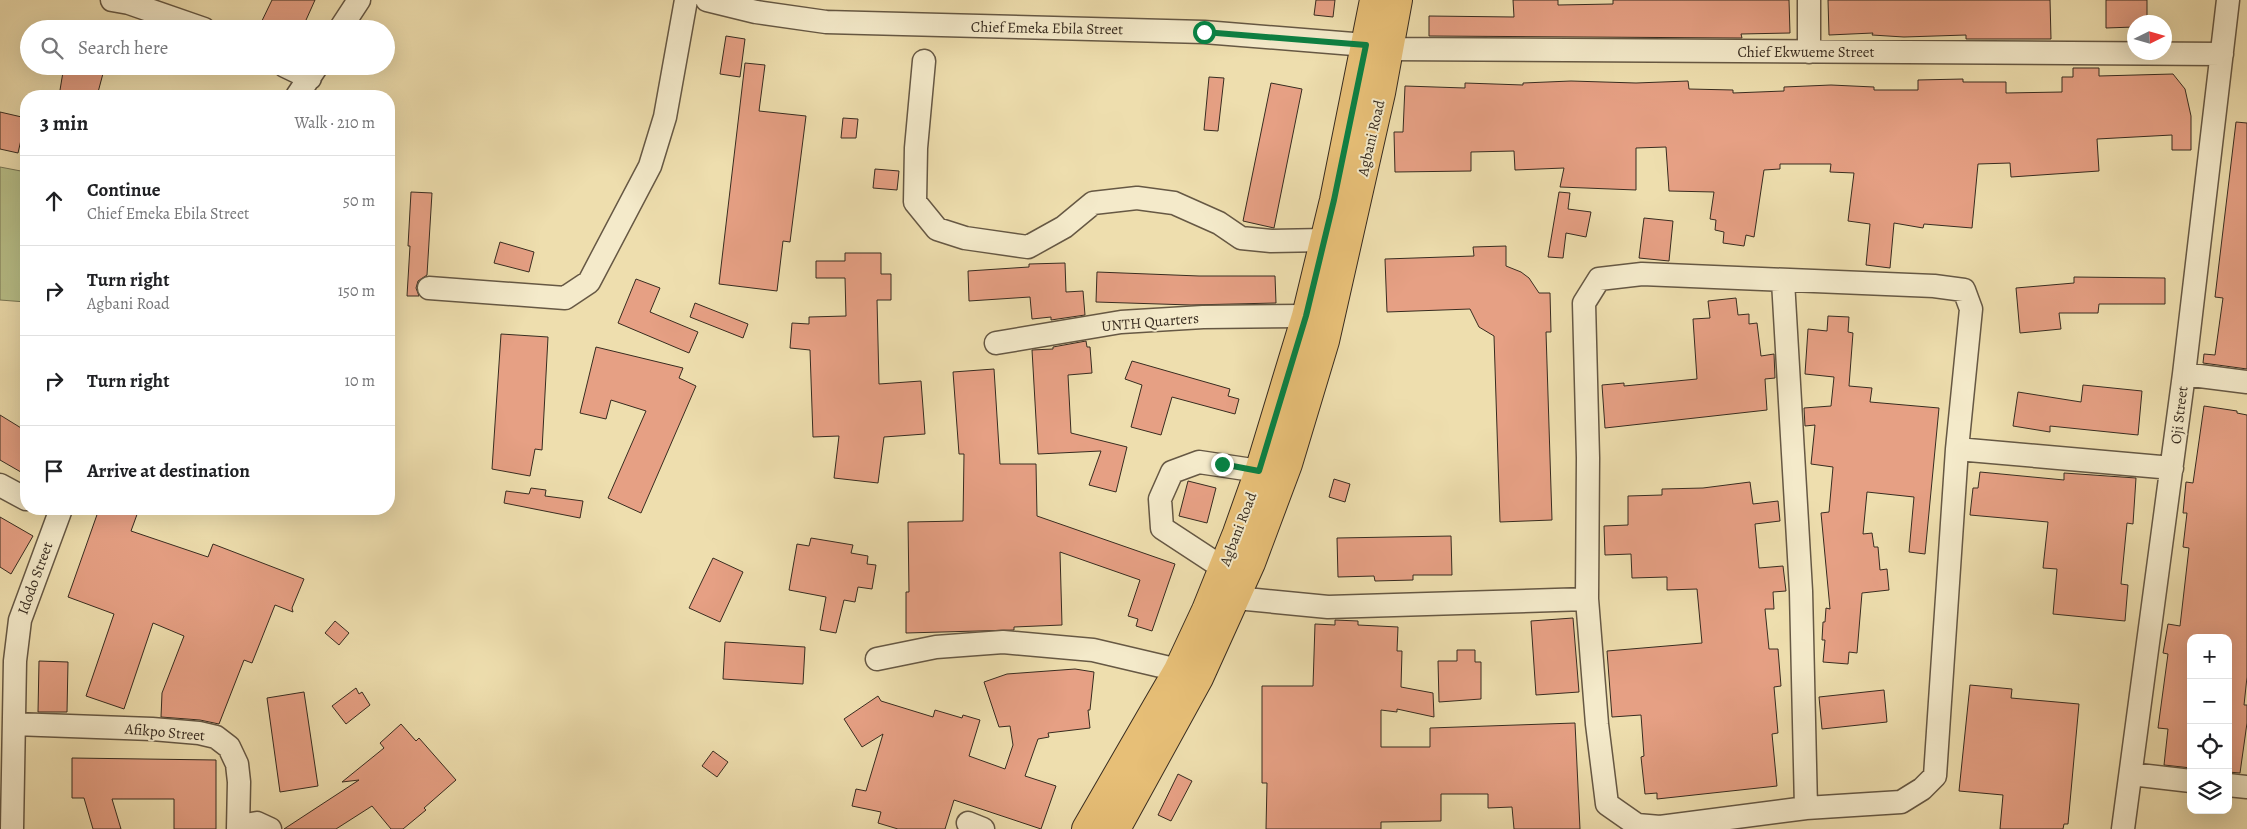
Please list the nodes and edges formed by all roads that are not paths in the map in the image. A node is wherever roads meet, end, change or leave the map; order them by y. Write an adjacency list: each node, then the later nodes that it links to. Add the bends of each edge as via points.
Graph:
1 (112, 0): 10 (street)
2 (359, 0): 11 (street)
3 (686, 0): 20 (street, via 665,117 650,166 589,282 565,298)
4 (706, 0): 9 (street, Chief Emeka Ebila Street)
5 (1374, 0): 12 (main road, Agbani Road)
6 (1398, 0): 12 (main road, Agbani Road)
7 (1809, 0): 13 (street)
8 (2228, 0): 14 (street, Oji Street)
9 (757, 6): 12 (street, Chief Emeka Ebila Street, via 826,22 1204,32)
10 (178, 20)
11 (346, 20)
12 (1378, 47): 13 (street, Chief Ekwueme Street); 18 (main road, Agbani Road); 32 (main road, Agbani Road, via 1379,101 1325,340 1288,464)
13 (1809, 52): 14 (street, Chief Ekwueme Street)
14 (2222, 54): 23 (street, Oji Street)
15 (924, 61): 18 (street, via 915,202 937,230 965,238 1028,247 1064,227 1093,203 1137,198 1174,204 1219,223 1241,238)
16 (311, 75): 17 (street)
17 (301, 90)
18 (1324, 240): 21 (main road, Agbani Road)
19 (1783, 281): 25 (street, via 1934,286 1964,290 1971,309); 33 (street, via 1642,274 1599,279 1584,303); 41 (street, via 1800,591)
20 (428, 288)
21 (1306, 316): 22 (street, UNTH Quarters, via 1121,322); 27 (main road, Agbani Road)
22 (996, 343)
23 (2184, 374): 24 (street); 26 (street, Oji Street)
24 (2247, 382)
25 (1957, 449): 26 (street); 41 (street, via 1935,776 1922,789 1900,802)
26 (2172, 468): 37 (street, Oji Street)
27 (1259, 471): 31 (main road, Agbani Road); 31 (street, via 1199,462 1172,472 1160,499 1162,528)
28 (0, 485): 29 (street)
29 (20, 496)
30 (54, 515): 36 (street, Idodo Street, via 20,620 15,660)
31 (1223, 568): 35 (main road, Agbani Road)
32 (1236, 598): 33 (street, via 1328,607); 46 (main road, Agbani Road, via 1200,678)
33 (1587, 599): 41 (street, via 1607,804 1637,825 1660,827)
34 (877, 659): 35 (street, via 936,647 1003,642 1093,650)
35 (1178, 670): 45 (main road, Agbani Road)
36 (14, 724): 42 (street, Afikpo Street, via 152,729 216,737 229,747 236,764); 43 (street, Idodo Street)
37 (2131, 774): 38 (street); 47 (street, Oji Street)
38 (2187, 781)
39 (2232, 785): 40 (street)
40 (2247, 787)
41 (1806, 808)
42 (239, 827): 44 (street, via 256,823)
43 (12, 829)
44 (270, 829)
45 (1086, 829)
46 (1116, 829)
47 (2123, 829)

